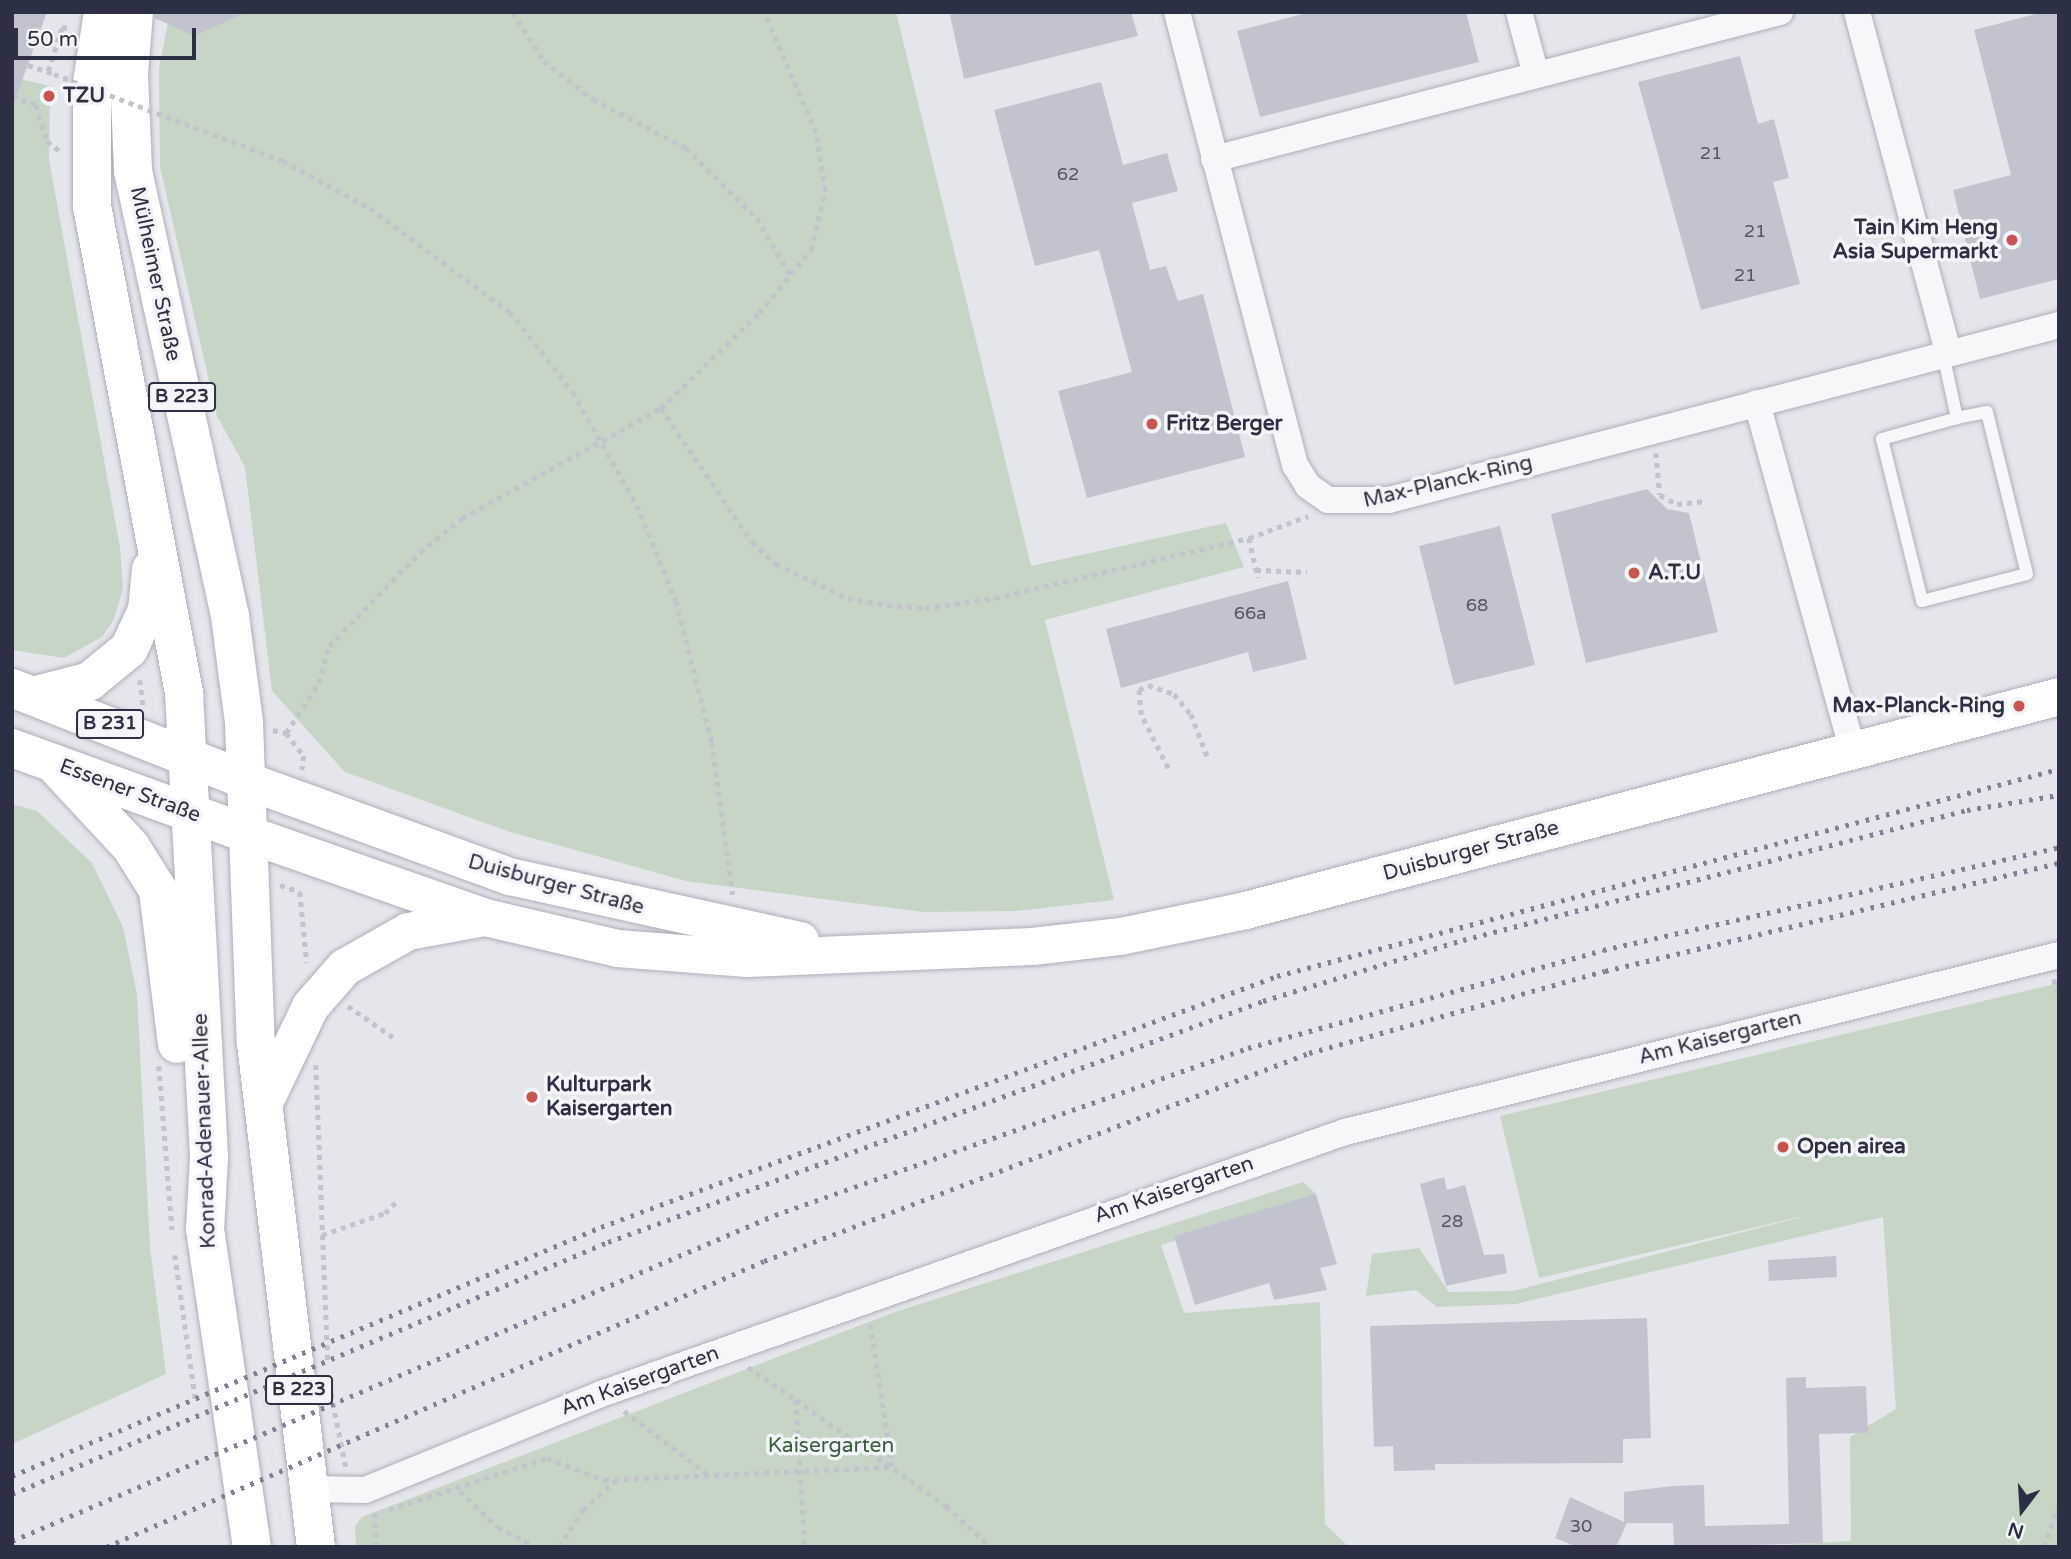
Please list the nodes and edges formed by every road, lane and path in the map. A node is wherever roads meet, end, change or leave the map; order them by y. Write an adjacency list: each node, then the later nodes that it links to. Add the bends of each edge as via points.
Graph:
1 (103, 12): 14 (main road, B 223)
2 (134, 12): 40 (main road, Mülheimer Straße / B 223, via 129,74 133,171 230,616)
3 (513, 12): 16 (path, via 544,61 593,99 686,148 757,218)
4 (764, 12): 16 (path, via 816,133 825,191 821,225)
5 (1177, 12): 15 (street)
6 (1519, 12): 12 (street)
7 (1780, 12): 12 (street)
8 (1857, 12): 18 (street)
9 (62, 27): 11 (path)
10 (29, 65): 11 (path)
11 (48, 71): 23 (path, bridge, via 283,161 370,208 510,312)
12 (1536, 75): 15 (street)
13 (12, 97): 14 (path, via 36,105 47,141 60,151)
14 (89, 149): 26 (main road, B 223, via 97,240)
15 (1214, 159): 24 (street, via 1295,465 1308,486)
16 (792, 278): 20 (path)
17 (2059, 325): 18 (street, Max-Planck-Ring)
18 (1945, 353): 19 (street, Max-Planck-Ring); 21 (lane)
19 (1758, 403): 22 (street, Max-Planck-Ring); 35 (street)
20 (661, 408): 23 (path); 27 (path, via 752,542 805,582 848,598 925,608 963,604)
21 (1957, 418): 21 (lane, via 1882,439 1922,601 2027,574 1987,412)
22 (1651, 431): 24 (street, Max-Planck-Ring, via 1380,502); 25 (path, via 1660,495 1676,504)
23 (604, 443): 33 (path, via 462,518 420,552 329,646 319,683); 44 (path, via 676,601 712,742)
24 (1328, 500): 27 (path, via 1297,525)
25 (1704, 501)
26 (153, 518): 31 (main road, via 148,600 138,636 90,681); 36 (main road, B 223, via 184,694)
27 (1250, 538): 28 (path)
28 (1256, 570): 29 (path); 30 (path)
29 (1307, 572)
30 (1258, 578)
31 (22, 692): 36 (main road, B 231)
32 (2059, 696): 35 (main road, Duisburger Straße)
33 (286, 733)
34 (12, 748): 38 (main road, Essener Straße / B 231)
35 (1852, 748): 45 (main road, Duisburger Straße, via 1159,929 1032,946)
36 (187, 754): 40 (main road, B 231); 41 (main road, Konrad-Adenauer-Allee / B 223)
37 (1208, 758): 39 (path, via 1191,714 1174,694 1148,685 1139,690 1141,715)
38 (53, 763): 41 (main road, Essener Straße / B 231); 54 (main road, via 131,847 158,890 186,1157)
39 (1168, 768)
40 (248, 781): 42 (main road, B 223); 44 (main road, Duisburger Straße, via 509,876)
41 (189, 813): 42 (main road, Essener Straße / B 231); 54 (main road, Konrad-Adenauer-Allee / B 223, via 209,1158)
42 (248, 834): 43 (main road, Duisburger Straße); 51 (main road, B 223)
43 (485, 917): 45 (main road, Duisburger Straße, via 606,946 692,956); 51 (main road, via 408,931 344,967 310,1006)
44 (738, 930): 45 (main road, Duisburger Straße)
45 (874, 951)
46 (2059, 955): 55 (street, Am Kaisergarten, via 1345,1132)
47 (339, 999): 48 (path)
48 (393, 1037)
49 (158, 1049): 54 (path)
50 (318, 1056): 53 (path, via 313,1099)
51 (264, 1102): 66 (main road, B 223)
52 (396, 1202): 53 (path, via 385,1213)
53 (322, 1236): 57 (path)
54 (184, 1237): 61 (path); 70 (main road, Konrad-Adenauer-Allee / B 223)
55 (866, 1300): 56 (street, Am Kaisergarten); 62 (path)
56 (724, 1350): 59 (street, Am Kaisergarten); 60 (path)
57 (328, 1369)
58 (329, 1381): 66 (path)
59 (601, 1394): 64 (path); 66 (street, Am Kaisergarten, via 365,1490)
60 (796, 1400): 62 (path); 63 (path)
61 (197, 1408)
62 (892, 1466): 63 (path); 76 (path)
63 (802, 1473): 64 (path); 75 (path)
64 (710, 1476): 65 (path)
65 (617, 1479): 67 (path, via 547,1458); 74 (path, via 583,1510)
66 (331, 1490): 69 (path, via 351,1518); 71 (main road, B 223)
67 (460, 1491): 69 (path); 73 (path, via 498,1527)
68 (2059, 1503): 77 (path)
69 (375, 1513): 72 (path)
70 (252, 1547)
71 (316, 1547)
72 (376, 1547)
73 (536, 1547)
74 (559, 1547)
75 (805, 1547)
76 (991, 1547)
77 (2044, 1547)

